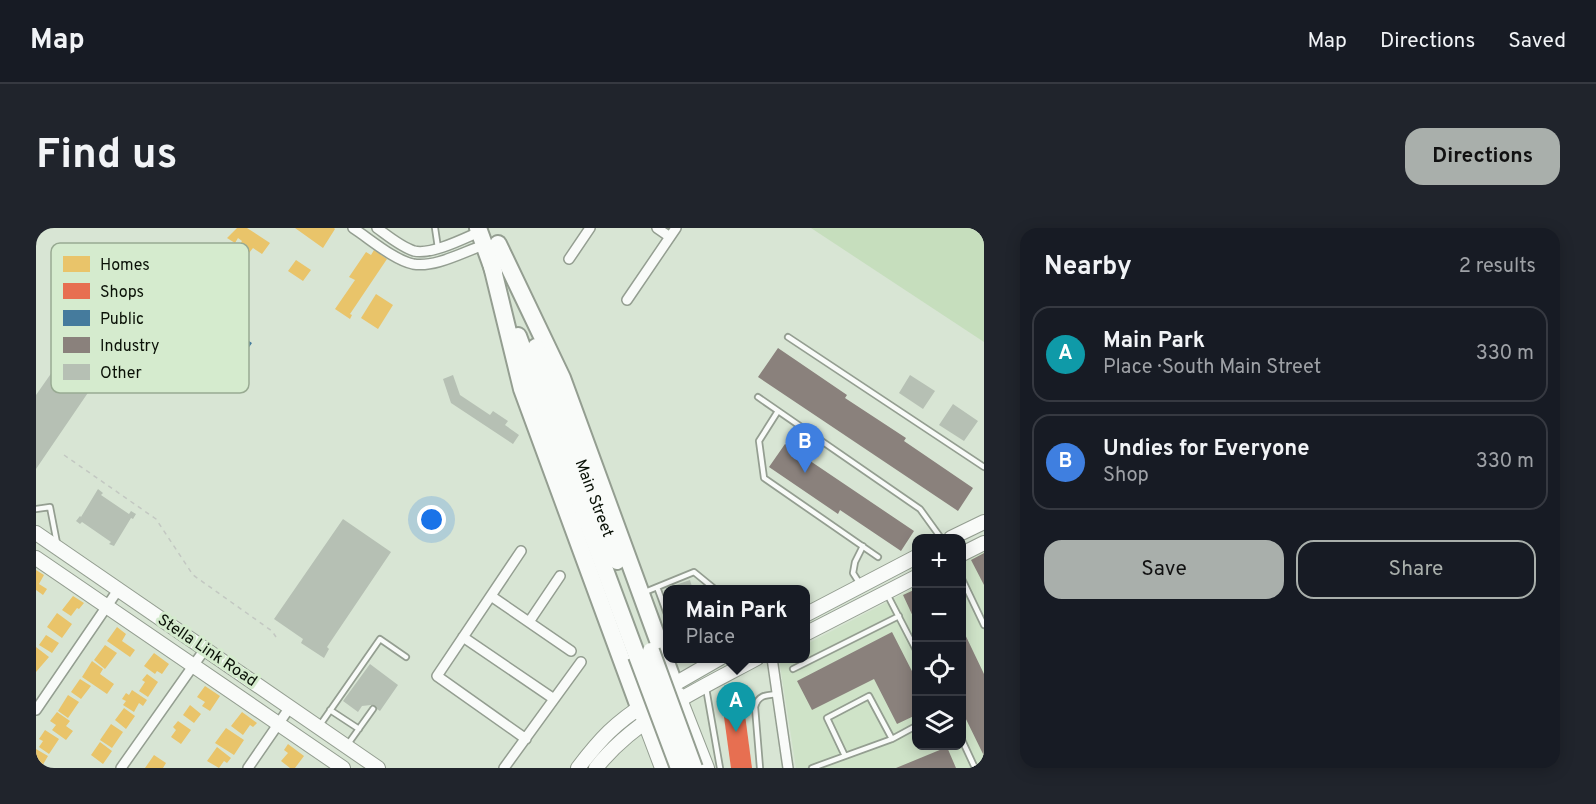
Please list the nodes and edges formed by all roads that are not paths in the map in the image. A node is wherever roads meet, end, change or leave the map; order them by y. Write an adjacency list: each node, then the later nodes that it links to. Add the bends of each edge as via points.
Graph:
1 (353, 228): 9 (street)
2 (377, 228): 8 (street)
3 (435, 228): 10 (lane)
4 (590, 228): 11 (street)
5 (657, 228): 6 (street)
6 (673, 232): 13 (street)
7 (486, 235): 9 (street, via 425,265 402,260); 10 (street); 12 (highway, Main Street); 39 (highway, via 562,378); 54 (highway, Main Street)
8 (389, 236): 9 (street); 10 (street, via 416,251)
9 (382, 247)
10 (438, 248)
11 (569, 259)
12 (490, 262): 54 (highway, Main Street); 64 (highway, via 522,389)
13 (627, 300)
14 (788, 337): 17 (lane)
15 (758, 397): 16 (lane)
16 (778, 411): 21 (lane, via 921,509); 24 (lane, via 759,441 764,478)
17 (984, 467)
18 (36, 509): 25 (lane, via 50,507)
19 (984, 522): 22 (main road)
20 (36, 533): 25 (main road, Stella Link Road)
21 (938, 534)
22 (959, 534)
23 (984, 543): 27 (main road)
24 (863, 546): 28 (lane); 36 (lane, via 853,573)
25 (58, 549): 38 (main road, Stella Link Road)
26 (520, 551): 41 (street)
27 (966, 552)
28 (878, 557)
29 (36, 558): 43 (main road, Stella Link Road)
30 (912, 559): 36 (main road)
31 (560, 576): 47 (street)
32 (912, 579): 40 (main road)
33 (663, 585): 39 (lane)
34 (663, 585): 35 (lane, via 694,572)
35 (710, 585)
36 (861, 587): 42 (main road); 45 (main road)
37 (966, 587): 48 (lane)
38 (118, 590): 43 (street); 52 (main road, Stella Link Road)
39 (649, 591): 44 (lane); 54 (highway)
40 (886, 592): 42 (main road); 46 (lane)
41 (491, 596): 47 (street); 50 (street)
42 (869, 602): 49 (main road)
43 (107, 606): 62 (main road, Stella Link Road); 72 (street)
44 (663, 609)
45 (810, 612)
46 (898, 616): 51 (lane); 56 (lane)
47 (529, 622): 53 (street)
48 (984, 625)
49 (810, 632)
50 (463, 637): 68 (street); 80 (street, via 437,676)
51 (912, 642)
52 (205, 649): 62 (street); 70 (main road, Stella Link Road)
53 (571, 651)
54 (651, 654): 64 (highway, via 658,665 640,678); 65 (highway); 93 (highway, Main Street, bridge); 94 (highway, Main Street, bridge)
55 (406, 657): 73 (lane, via 380,639)
56 (810, 660)
57 (580, 662): 68 (street)
58 (711, 663): 65 (main road)
59 (748, 663): 66 (main road)
60 (773, 663): 67 (street)
61 (805, 663): 63 (lane)
62 (193, 665): 75 (main road, Stella Link Road); 86 (street)
63 (793, 669)
64 (625, 672): 74 (highway)
65 (674, 684): 69 (main road); 74 (main road)
66 (706, 686): 69 (main road); 96 (lane)
67 (777, 694): 97 (lane, via 762,696 755,707); 98 (street)
68 (554, 699): 80 (street)
69 (681, 700): 74 (main road); 79 (main road)
70 (290, 707): 75 (street); 76 (main road, Stella Link Road)
71 (373, 709): 78 (lane)
72 (36, 710)
73 (330, 710): 76 (lane); 78 (lane)
74 (642, 715): 85 (main road); 91 (main road, via 609,731); 92 (main road)
75 (278, 724): 87 (street); 88 (main road, Stella Link Road)
76 (318, 727): 82 (main road, Stella Link Road)
77 (912, 728): 81 (lane)
78 (359, 729): 82 (lane)
79 (694, 736): 85 (main road, via 677,728 661,738); 95 (main road)
80 (526, 739): 90 (street)
81 (891, 739): 84 (lane); 84 (lane, via 869,696 826,718)
82 (346, 746): 89 (main road, Stella Link Road)
83 (966, 749): 100 (lane)
84 (845, 756): 99 (lane)
85 (660, 761)
86 (121, 768)
87 (248, 768)
88 (343, 768)
89 (376, 768)
90 (504, 768)
91 (578, 768)
92 (596, 768)
93 (679, 768)
94 (694, 768)
95 (707, 768)
96 (720, 768)
97 (760, 768)
98 (788, 768)
99 (812, 768)
100 (975, 768)

